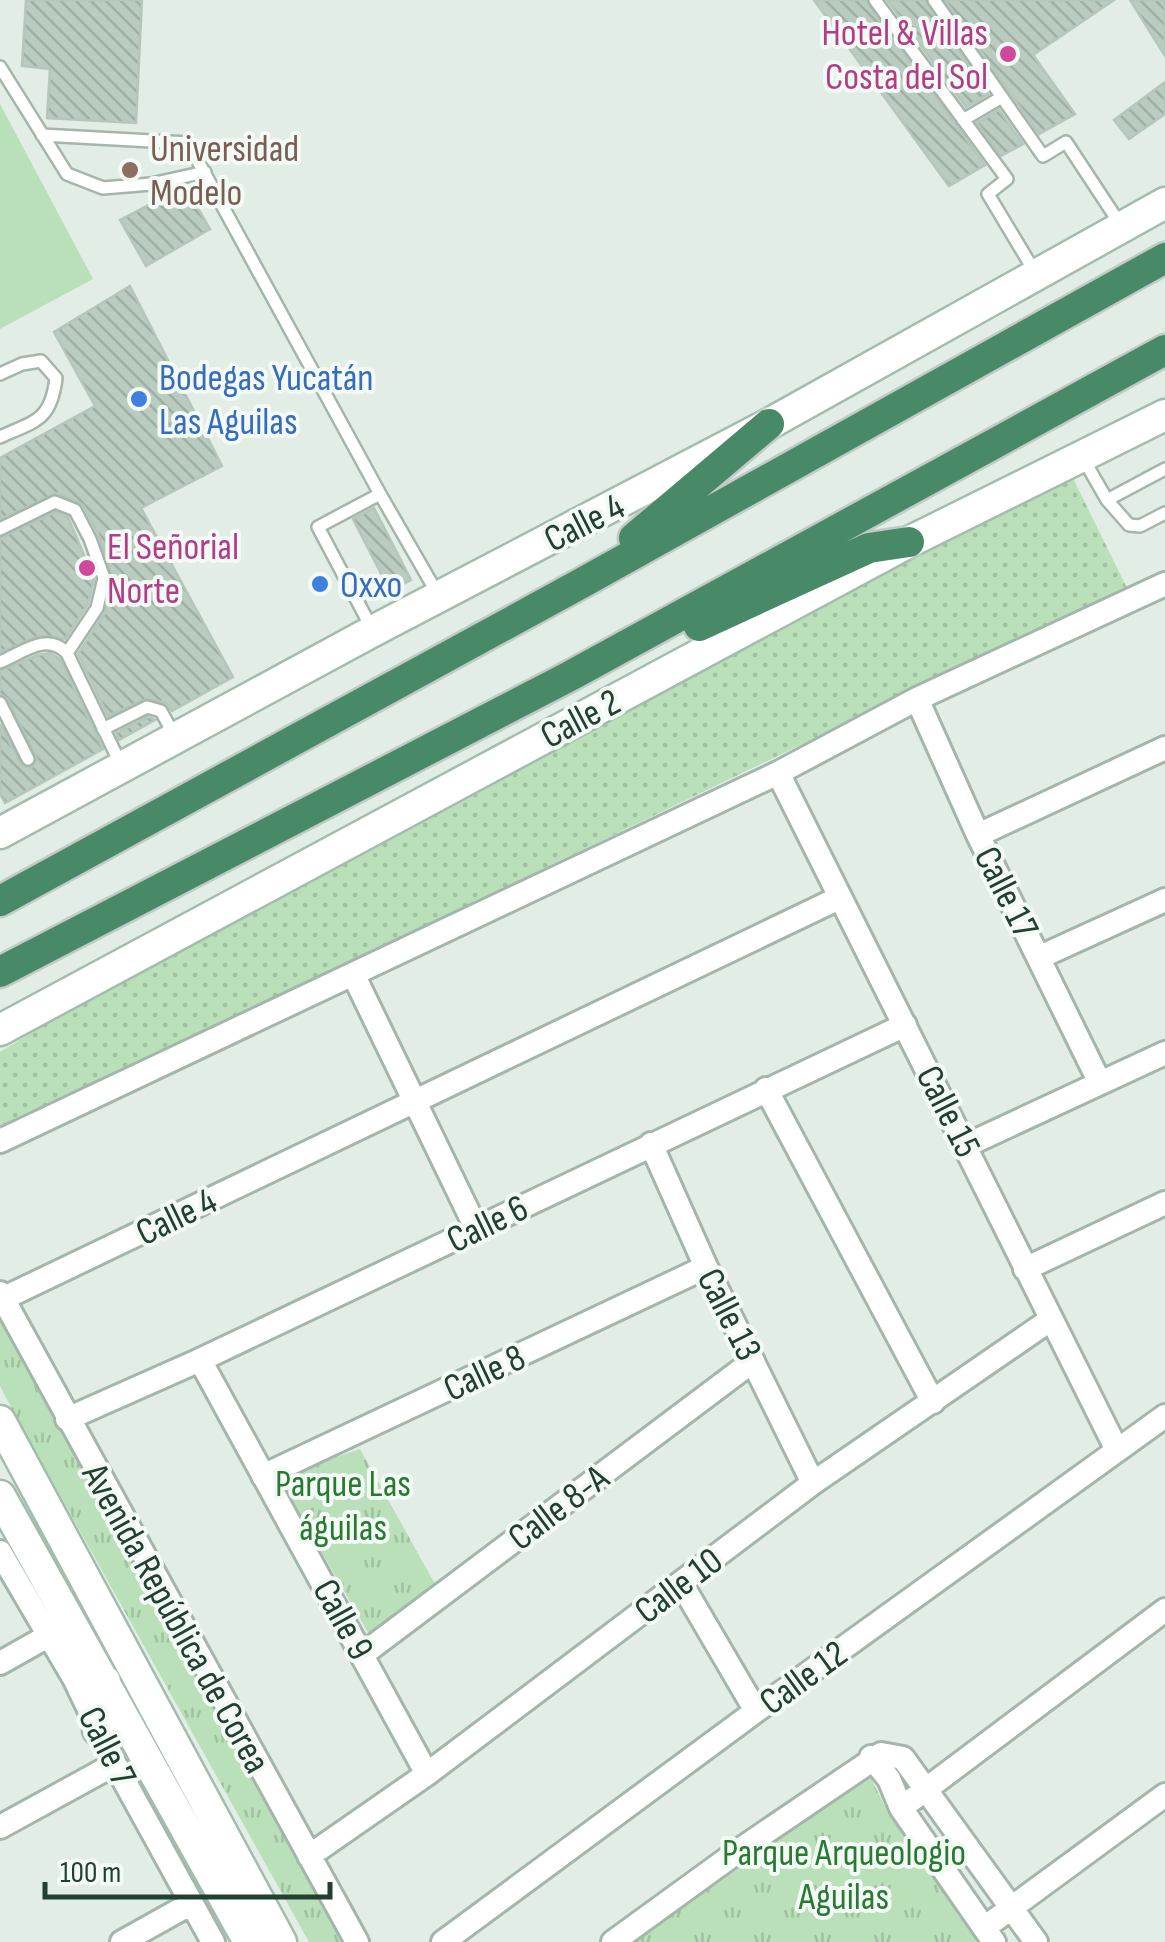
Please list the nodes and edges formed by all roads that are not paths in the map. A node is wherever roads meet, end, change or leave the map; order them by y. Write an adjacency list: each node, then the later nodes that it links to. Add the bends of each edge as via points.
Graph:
1 (875, 0): 5 (lane)
2 (934, 0): 4 (lane)
3 (0, 66): 6 (lane)
4 (1002, 97): 5 (lane); 9 (lane, via 1043,156 1066,142)
5 (963, 120): 11 (lane, via 1007,179 988,194)
6 (42, 135): 7 (lane, via 188,142); 7 (lane, via 68,174 103,188)
7 (205, 172): 19 (lane)
8 (1165, 203): 9 (main road, Calle 4)
9 (1123, 227): 11 (main road, Calle 4)
10 (1165, 258): 24 (highway)
11 (1038, 276): 15 (main road, Calle 4)
12 (1165, 350): 30 (highway)
13 (0, 374): 16 (lane, via 41,360 56,378 43,418)
14 (1165, 415): 17 (main road, Calle 2)
15 (769, 424): 24 (highway); 26 (main road, Calle 4)
16 (0, 437)
17 (1082, 456): 20 (lane); 23 (main road, Calle 2)
18 (1165, 469): 20 (lane)
19 (380, 494): 26 (lane); 27 (lane, via 318,528)
20 (1108, 500): 21 (lane, via 1129,525)
21 (1165, 513)
22 (0, 529): 28 (lane, via 56,502 75,510 104,578 97,608)
23 (909, 542): 30 (highway, via 869,548); 48 (main road, Calle 2)
24 (580, 584): 43 (highway)
25 (1165, 584): 31 (street)
26 (440, 596): 27 (main road, Calle 4)
27 (373, 631): 34 (main road, Calle 4)
28 (67, 654): 29 (lane, via 49,641); 33 (lane)
29 (0, 662)
30 (570, 676): 45 (highway)
31 (918, 699): 38 (street); 40 (street, Calle 17)
32 (0, 703): 36 (lane)
33 (103, 729): 34 (lane, via 147,708 161,711); 37 (lane)
34 (176, 738): 37 (main road, Calle 4)
35 (1165, 748): 40 (street)
36 (28, 759)
37 (121, 766): 39 (main road, Calle 4)
38 (778, 773): 41 (street, Calle 15); 46 (street)
39 (0, 833)
40 (978, 835): 44 (street, Calle 17)
41 (839, 898): 47 (street, Calle 15); 52 (street, Calle 4)
42 (1165, 900): 44 (street)
43 (0, 901)
44 (1040, 957): 50 (street, Calle 17)
45 (0, 972)
46 (354, 974): 52 (street); 53 (street)
47 (906, 1025): 51 (street, Calle 6); 55 (street, Calle 15)
48 (0, 1030)
49 (1165, 1053): 50 (street)
50 (1100, 1083): 55 (street)
51 (766, 1089): 54 (street, Calle 6); 64 (street)
52 (416, 1101): 57 (street); 60 (street, Calle 4)
53 (0, 1141)
54 (651, 1144): 57 (street, Calle 6); 58 (street, Calle 13)
55 (966, 1146): 59 (street, Calle 15)
56 (1165, 1203): 59 (street)
57 (476, 1228): 62 (street, Calle 6)
58 (706, 1267): 63 (street, Calle 13); 69 (street, Calle 8)
59 (1025, 1269): 61 (street, Calle 15)
60 (1, 1297): 66 (street, Avenida República de Corea)
61 (1050, 1320): 64 (street, Calle 10); 68 (street, Calle 15)
62 (200, 1360): 66 (street, Calle 6); 69 (street, Calle 9)
63 (754, 1361): 70 (street, Calle 13); 76 (street, Calle 8-A)
64 (932, 1402): 70 (street, Calle 10)
65 (1165, 1416): 68 (street, Calle 12)
66 (67, 1419): 88 (street, Avenida República de Corea)
67 (0, 1421): 95 (main road, Avenida República de Corea)
68 (1117, 1450): 79 (street, Calle 12)
69 (263, 1476): 76 (street, Calle 9)
70 (813, 1483): 73 (street, Calle 10)
71 (0, 1496): 78 (main road)
72 (0, 1552): 75 (street, Calle 7)
73 (681, 1584): 79 (street); 83 (street, Calle 10)
74 (1165, 1610): 84 (street)
75 (48, 1636): 77 (street); 80 (street, Calle 7)
76 (364, 1654): 83 (street, Calle 9)
77 (0, 1663)
78 (105, 1681): 80 (main road); 94 (main road)
79 (756, 1711): 97 (street, Calle 12)
80 (98, 1730): 82 (street, Calle 7)
81 (871, 1758): 84 (street, via 904,1758); 86 (street); 98 (street)
82 (115, 1764): 87 (street); 89 (street, Calle 7)
83 (427, 1774): 88 (street, Calle 10)
84 (928, 1788): 86 (street); 90 (street)
85 (1165, 1795): 90 (street)
86 (901, 1808): 91 (street)
87 (0, 1827)
88 (309, 1856): 96 (street, Avenida República de Corea)
89 (192, 1903): 92 (street); 93 (street, Calle 7)
90 (1010, 1908): 91 (street); 99 (street)
91 (989, 1935)
92 (122, 1942)
93 (214, 1942)
94 (249, 1942)
95 (281, 1942)
96 (357, 1942)
97 (444, 1942)
98 (614, 1942)
99 (1036, 1942)

